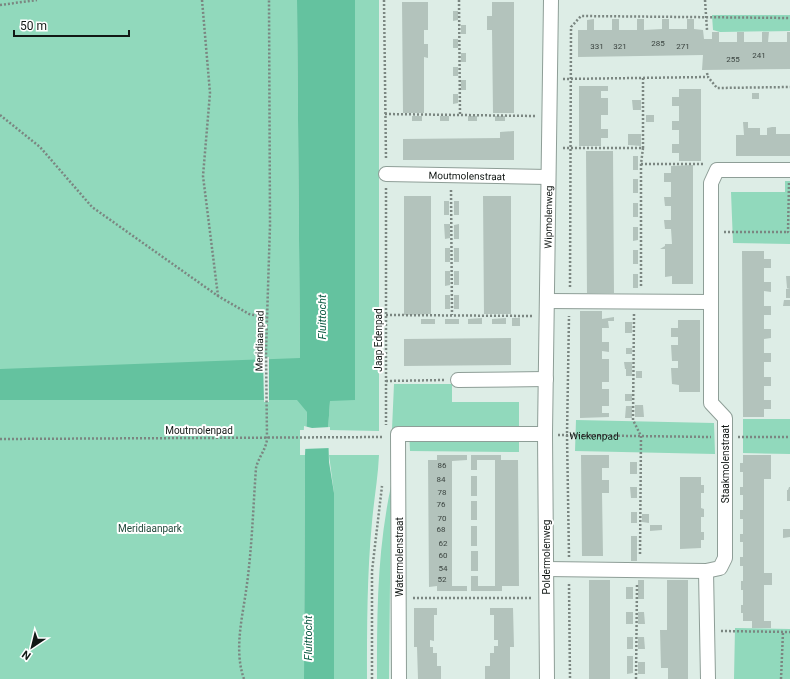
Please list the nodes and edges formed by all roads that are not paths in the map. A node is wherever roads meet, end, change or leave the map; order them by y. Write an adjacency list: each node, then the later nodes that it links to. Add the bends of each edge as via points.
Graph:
1 (551, 0): 4 (street, Wipmolenweg)
2 (790, 170): 6 (street, Staakmolenstraat, via 717,170 710,183)
3 (386, 174): 4 (street, Moutmolenstraat)
4 (548, 177): 5 (street, Wipmolenweg)
5 (547, 301): 6 (street); 7 (street, Wipmolenweg)
6 (710, 302): 11 (street, Staakmolenstraat, via 711,403 725,418 725,558 720,568)
7 (546, 379): 8 (street); 9 (street, Wipmolenweg)
8 (458, 380)
9 (545, 434): 10 (street, Poldermolenweg); 12 (street, Watermolenstraat, via 392,436 399,598)
10 (546, 569): 11 (street, Staakmolenstraat); 13 (street, Poldermolenweg)
11 (706, 571): 14 (street)
12 (399, 679)
13 (547, 679)
14 (708, 679)

